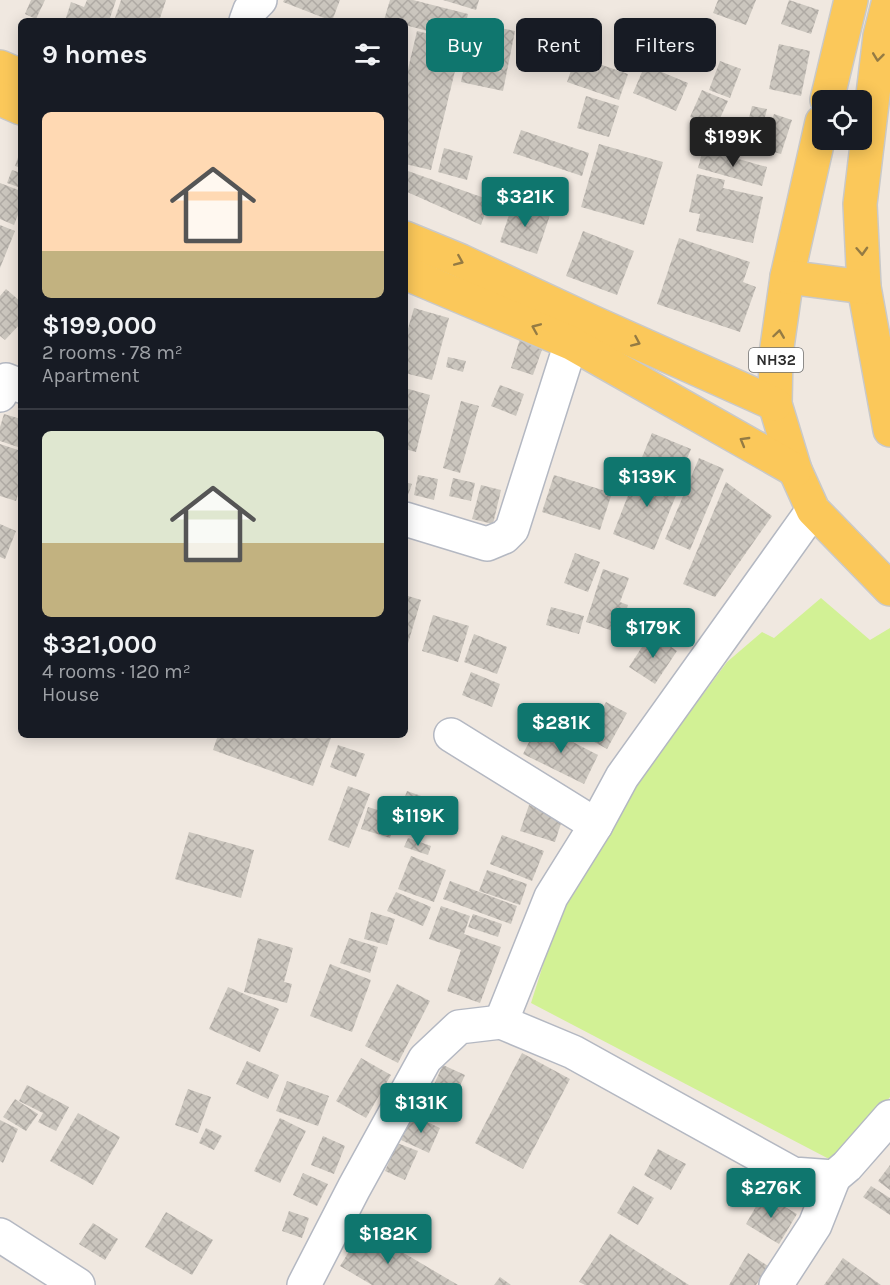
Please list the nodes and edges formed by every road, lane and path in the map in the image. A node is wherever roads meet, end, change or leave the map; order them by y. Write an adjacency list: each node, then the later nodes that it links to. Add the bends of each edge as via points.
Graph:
1 (260, 0): 4 (street)
2 (851, 0): 7 (main road)
3 (889, 0): 14 (main road, one-way to 14, via 880,36 860,204)
4 (247, 18)
5 (0, 67): 6 (main road)
6 (18, 75)
7 (829, 90)
8 (0, 99): 9 (main road)
9 (18, 107)
10 (816, 150): 13 (main road, NH32)
11 (408, 239): 18 (main road, one-way to 18)
12 (408, 274): 15 (main road, one-way to 12)
13 (787, 277): 14 (main road); 18 (main road, NH32, one-way to 13, via 776,354)
14 (864, 287): 19 (main road)
15 (572, 344): 20 (main road, one-way to 15); 22 (street, via 512,529 487,544)
16 (18, 385): 17 (street, via 6,380)
17 (0, 395)
18 (775, 404): 20 (main road, NH32)
19 (890, 430)
20 (795, 470): 21 (main road, NH32)
21 (813, 510): 23 (main road, NH32); 25 (street, via 622,777)
22 (408, 520)
23 (884, 573)
24 (451, 735): 25 (street)
25 (596, 825): 26 (street, via 551,897)
26 (501, 1022): 28 (street, via 573,1052 793,1174); 31 (street, via 459,1027 425,1059)
27 (890, 1117): 28 (street)
28 (834, 1176): 32 (street, via 815,1225)
29 (0, 1235): 30 (street)
30 (78, 1285)
31 (304, 1285)
32 (776, 1285)

